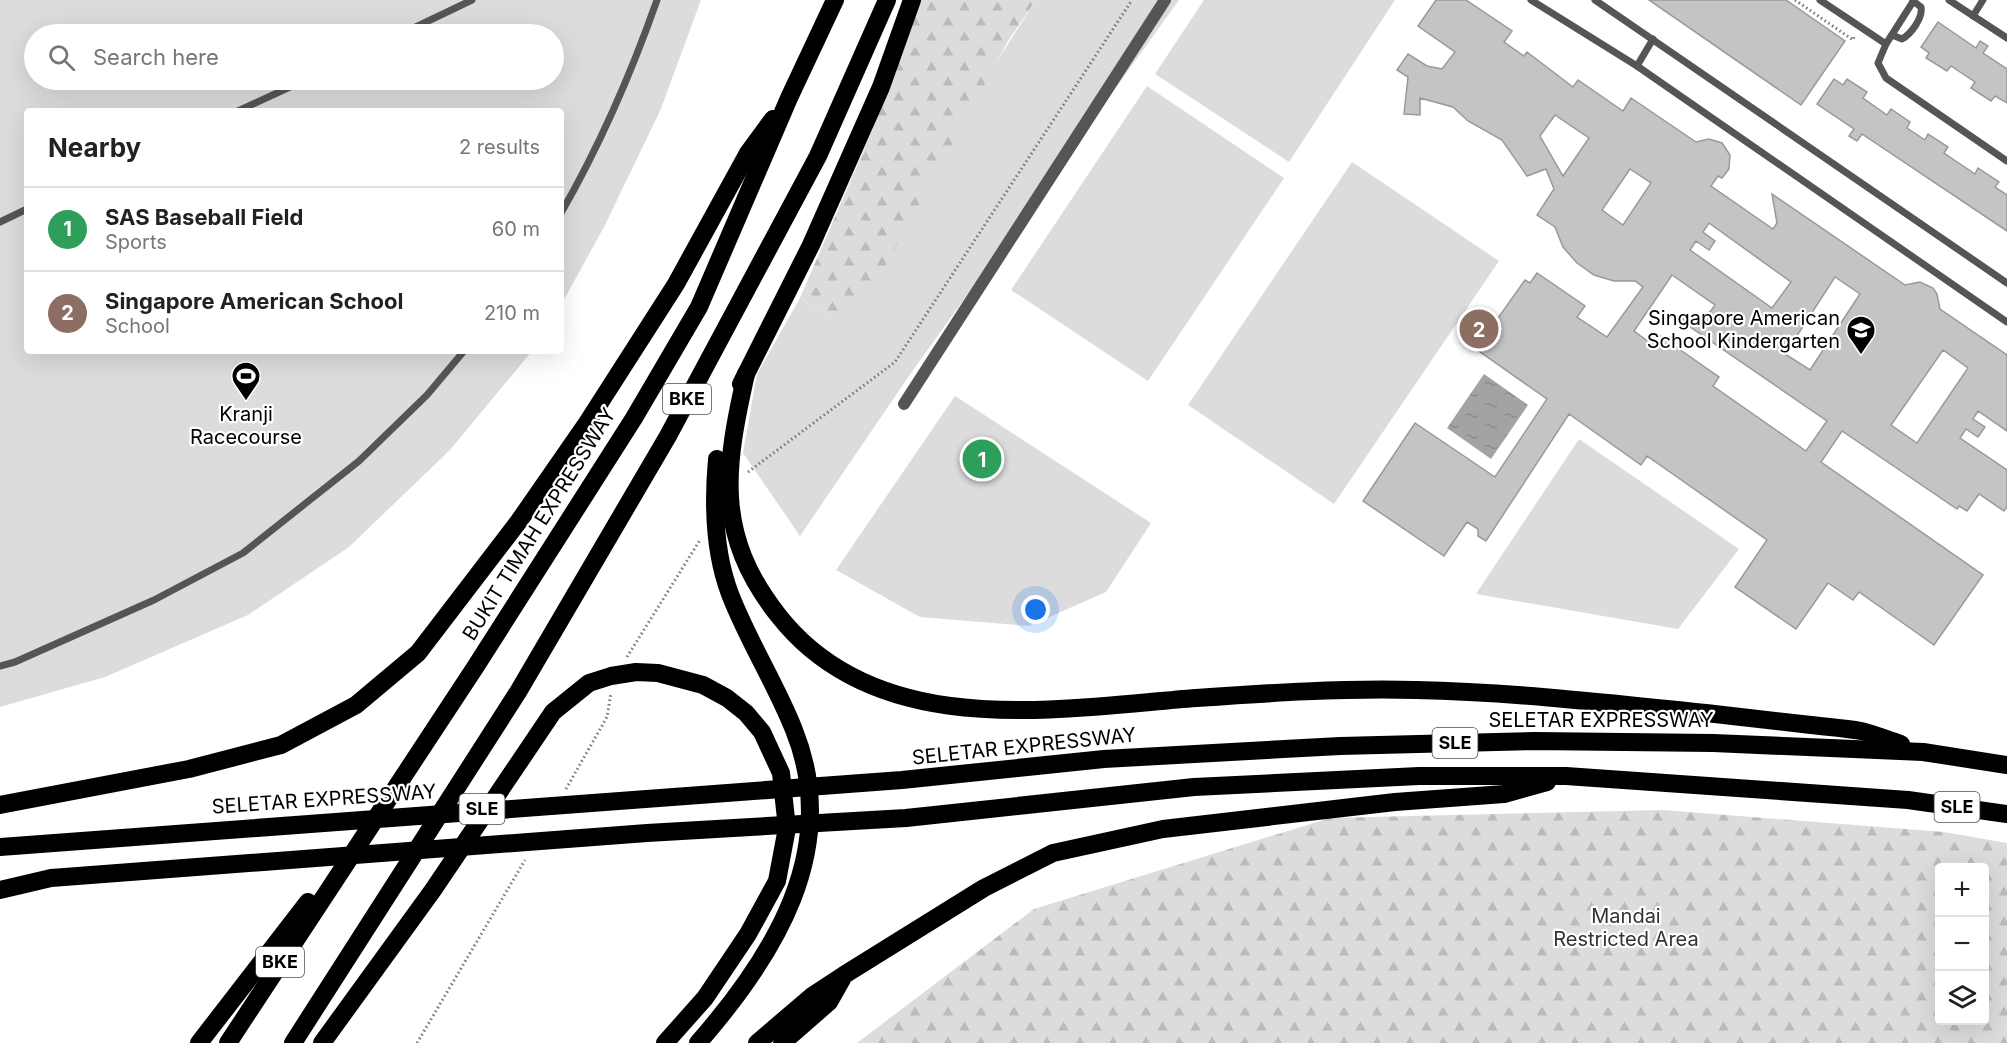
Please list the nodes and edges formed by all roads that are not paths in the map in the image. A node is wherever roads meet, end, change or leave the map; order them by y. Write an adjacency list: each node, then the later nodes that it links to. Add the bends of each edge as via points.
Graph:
1 (472, 0): 14 (lane)
2 (657, 0): 24 (lane, via 591,162)
3 (835, 0): 21 (highway, BUKIT TIMAH EXPRESSWAY / BKE)
4 (887, 0): 46 (highway, BKE, via 818,156 668,436 518,692)
5 (912, 0): 30 (highway, via 880,87 811,245)
6 (1165, 0): 31 (street)
7 (1531, 0): 19 (lane)
8 (1596, 0): 17 (lane)
9 (1820, 0): 18 (lane)
10 (1949, 0): 13 (lane)
11 (1983, 0): 13 (lane)
12 (1913, 1): 15 (lane); 15 (lane, via 1921,7 1920,18 1908,36 1902,39)
13 (1973, 16): 16 (lane)
14 (422, 24)
15 (1892, 35): 18 (lane)
16 (2007, 38)
17 (1653, 39): 19 (lane); 27 (lane)
18 (1886, 44): 23 (lane, via 1878,63 1886,78)
19 (1637, 66): 28 (lane)
20 (283, 90): 22 (lane)
21 (789, 98): 36 (highway, via 748,153 676,284 585,426 418,653 356,705 281,745 189,769); 38 (highway, BUKIT TIMAH EXPRESSWAY / BKE, via 699,307 596,477)
22 (244, 108)
23 (2007, 161)
24 (564, 208)
25 (24, 210): 26 (lane)
26 (0, 222)
27 (2007, 284)
28 (2007, 322)
29 (461, 354): 32 (lane, via 427,394 359,460 243,552 154,600)
30 (746, 374): 33 (highway, via 730,447 729,499 747,562 763,596 792,634 841,671 891,695 1017,712 1265,693 1416,690 1580,699 1860,731); 49 (highway, via 722,435 716,472 717,540 729,592 798,741 807,780 809,841 794,899 770,945 724,1013)
31 (904, 404)
32 (0, 666)
33 (1923, 752): 34 (highway, SELETAR EXPRESSWAY / SLE); 39 (highway, SELETAR EXPRESSWAY / SLE, via 1713,743 1534,741 1340,746 1104,759 902,780)
34 (2007, 765)
35 (1566, 776): 37 (highway, SLE, via 1908,800); 42 (highway, via 1419,776 1194,787 906,818 647,833 51,878); 43 (highway, via 1504,794 1395,802 1163,830 1053,853 984,888)
36 (0, 805)
37 (2007, 814)
38 (369, 827): 44 (highway, via 271,946); 45 (highway, BUKIT TIMAH EXPRESSWAY / BKE)
39 (54, 842): 40 (highway); 41 (highway)
40 (0, 846)
41 (0, 857)
42 (0, 890)
43 (844, 975): 50 (highway, via 812,996); 51 (highway, via 829,1002)
44 (199, 1043)
45 (228, 1043)
46 (293, 1043)
47 (322, 1043): 48 (highway, via 433,890 553,712 589,683 636,672 658,673 704,685 746,713 762,732 781,773 787,828 777,881 748,934 705,998)
48 (665, 1043)
49 (698, 1043)
50 (757, 1043)
51 (782, 1043)

